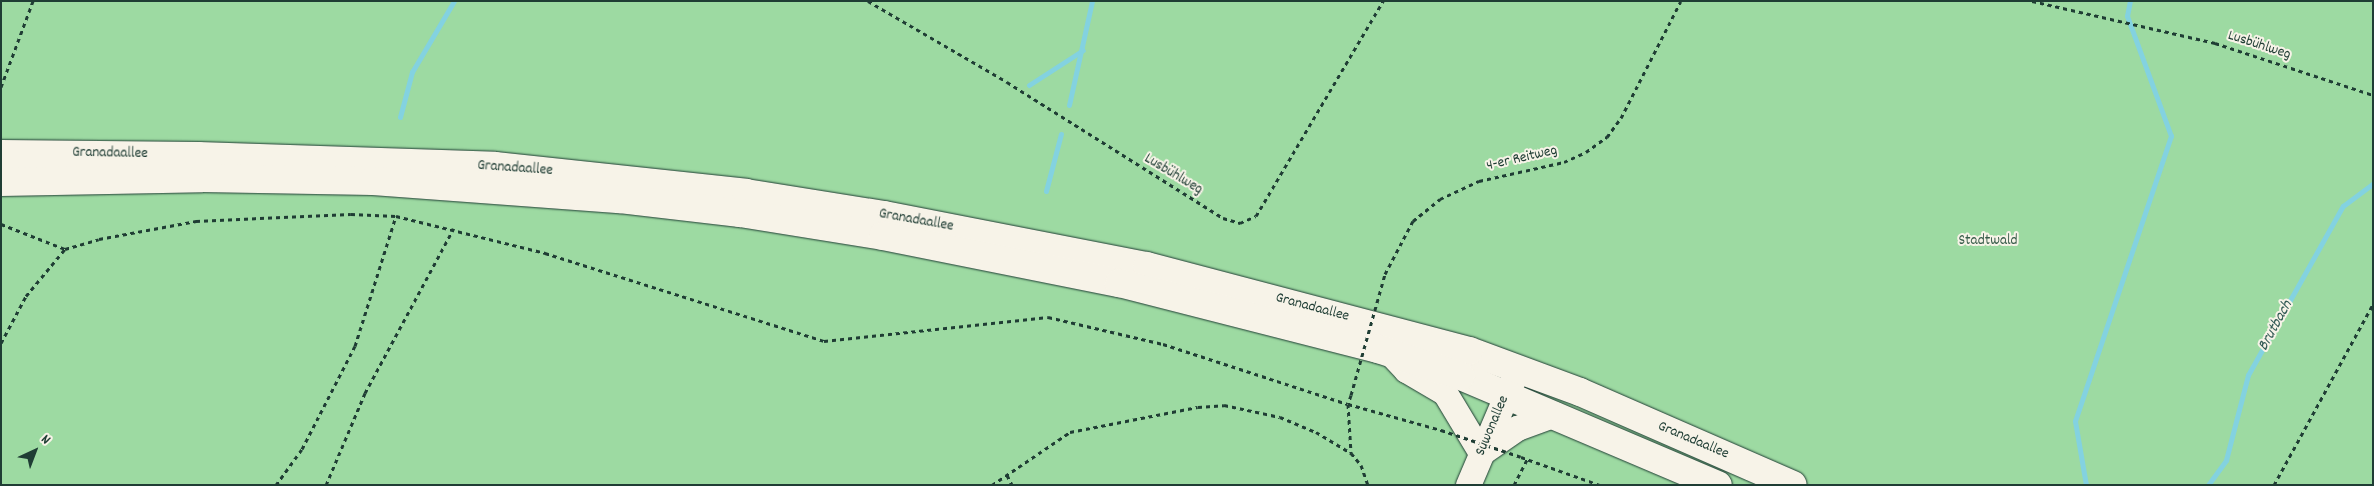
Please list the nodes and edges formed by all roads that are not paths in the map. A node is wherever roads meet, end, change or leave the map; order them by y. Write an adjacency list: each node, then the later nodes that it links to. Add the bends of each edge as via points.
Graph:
1 (1, 154): 4 (main road, Granadaallee, via 188,156 495,166 746,193 894,217 1147,266)
2 (1, 182): 3 (main road, Granadaallee, via 202,178 373,181 620,198 740,213 955,250 1120,283)
3 (1389, 352): 4 (main road, Granadaallee); 8 (street, via 1406,370 1445,393)
4 (1465, 363): 5 (main road, Granadaallee); 6 (main road, Granadaallee)
5 (1518, 368): 6 (street, Suwonallee); 11 (main road, Granadaallee)
6 (1507, 394): 7 (main road, Granadaallee); 8 (street, Suwonallee)
7 (1555, 414): 8 (street, via 1517,428); 10 (main road, Granadaallee)
8 (1481, 453): 9 (street, Suwonallee)
9 (1468, 485)
10 (1718, 485)
11 (1793, 485)

